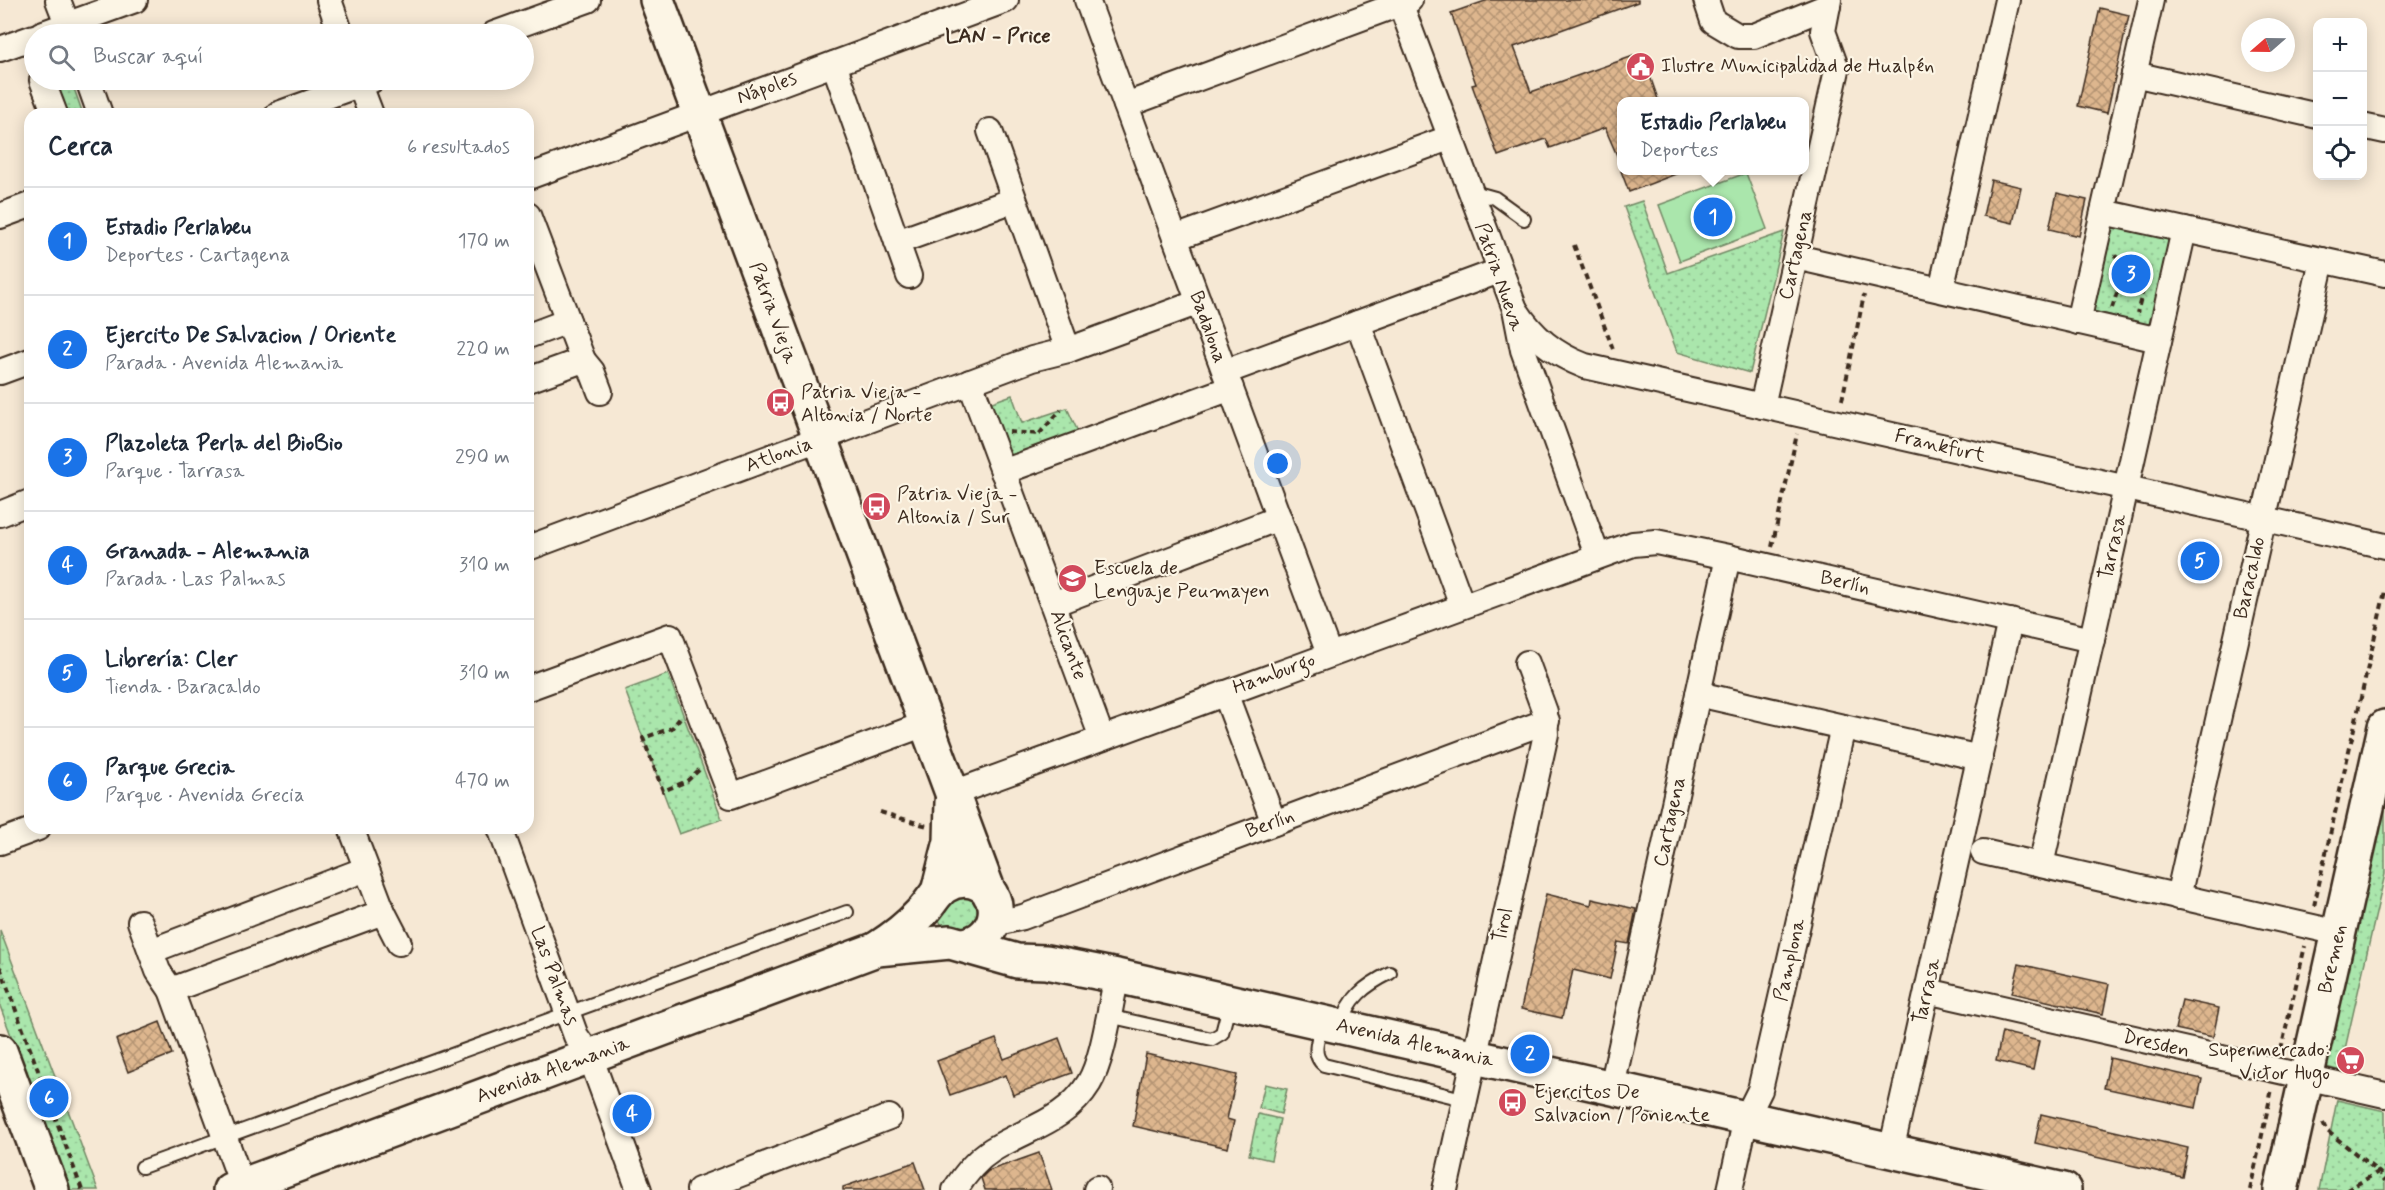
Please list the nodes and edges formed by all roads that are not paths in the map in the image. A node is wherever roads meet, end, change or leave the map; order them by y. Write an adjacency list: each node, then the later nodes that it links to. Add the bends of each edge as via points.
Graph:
1 (58, 0): 13 (street)
2 (135, 0): 14 (street)
3 (329, 0): 15 (street)
4 (588, 0): 16 (street)
5 (657, 0): 30 (street, Patria Vieja)
6 (1006, 0): 19 (street, Nápoles)
7 (1087, 0): 25 (street, Badalona)
8 (1706, 0): 12 (street, via 1713,21 1738,36 1754,36)
9 (2007, 0): 52 (street)
10 (2151, 0): 20 (street)
11 (1403, 1): 25 (street); 35 (street, Patria Nueva)
12 (1828, 3): 47 (street, Cartagena, via 1823,31 1837,70)
13 (67, 24)
14 (82, 24)
15 (337, 24)
16 (522, 24)
17 (24, 45): 18 (street)
18 (0, 50)
19 (834, 64): 30 (street, Nápoles); 46 (street)
20 (2134, 74): 31 (street); 40 (street)
21 (46, 90): 26 (street)
22 (92, 90): 27 (street)
23 (340, 90): 28 (street)
24 (365, 90): 29 (street)
25 (1126, 105): 45 (street, Badalona)
26 (53, 108)
27 (98, 108)
28 (293, 108)
29 (369, 108)
30 (699, 114): 36 (street, Nápoles); 69 (street, Patria Vieja)
31 (2313, 115)
32 (2367, 127): 34 (street)
33 (990, 131): 38 (street)
34 (2385, 131)
35 (1449, 138): 37 (street, Patria Nueva); 45 (street)
36 (534, 175)
37 (1469, 190): 42 (lane, via 1495,198); 49 (street, Patria Nueva)
38 (1014, 200): 46 (street); 60 (street)
39 (24, 207): 41 (street)
40 (2103, 212): 43 (street); 56 (street)
41 (0, 216)
42 (1524, 219)
43 (2184, 230): 48 (street); 59 (street, Tarrasa)
44 (534, 231): 55 (street)
45 (1175, 238): 53 (street, Badalona)
46 (897, 242): 51 (street)
47 (1796, 257): 52 (street); 68 (street, Cartagena)
48 (2322, 260): 50 (street); 75 (street, Baracaldo)
49 (1499, 271): 54 (street, Patria Nueva); 57 (street)
50 (2385, 273)
51 (909, 276)
52 (1941, 290): 56 (street)
53 (1199, 302): 60 (street, Atlonia); 65 (street, Badalona)
54 (1515, 309): 68 (street, Frankfurt, via 1536,337 1572,361); 78 (street, Patria Nueva, via 1523,350)
55 (568, 321): 58 (street); 61 (street)
56 (2078, 322): 59 (street)
57 (1358, 323): 65 (street); 81 (street)
58 (534, 334)
59 (2159, 340): 71 (street, Tarrasa)
60 (1068, 350): 66 (street, Atlonia)
61 (583, 360): 64 (street); 67 (street)
62 (24, 363): 63 (street)
63 (0, 372)
64 (534, 378)
65 (1228, 380): 70 (street); 74 (street, Badalona)
66 (970, 382): 69 (street, Atlonia); 70 (street, Alicante)
67 (600, 392)
68 (1762, 406): 71 (street, Frankfurt)
69 (820, 440): 76 (street, Atlonia); 90 (street, Patria Vieja)
70 (1003, 472): 80 (street, Alicante)
71 (2126, 488): 75 (street, Frankfurt); 83 (street, Tarrasa)
72 (24, 504): 73 (street)
73 (0, 514)
74 (1279, 518): 80 (street); 84 (street, Badalona)
75 (2264, 519): 77 (street, Frankfurt); 106 (street, Baracaldo)
76 (534, 546)
77 (2385, 546)
78 (1598, 555): 79 (street, Berlín, via 1646,542); 81 (street, Hamburgo)
79 (1728, 557): 82 (street, Berlín); 88 (street, Cartagena)
80 (1053, 604): 93 (street, Alicante)
81 (1462, 605): 84 (street, Hamburgo)
82 (2010, 621): 83 (street, Berlín); 94 (street, Tarrasa)
83 (2092, 640): 103 (street, Tarrasa)
84 (1329, 654): 87 (street, Hamburgo)
85 (1527, 663): 89 (street, Tirol)
86 (534, 685): 90 (street, via 670,636 731,796)
87 (1225, 693): 93 (street, Hamburgo); 97 (street)
88 (1698, 694): 91 (street); 129 (street, Cartagena)
89 (1547, 721): 97 (street, Berlín); 126 (street, Tirol)
90 (925, 724): 95 (street, Patria Vieja)
91 (1843, 727): 94 (street); 133 (street, Pamplona, via 1760,1090)
92 (2385, 728): 96 (street, Bremen)
93 (1102, 738): 95 (street, Hamburgo)
94 (1980, 758): 120 (street, Tarrasa)
95 (951, 794): 105 (street, Patria Vieja, via 951,841); 107 (street, Patria Vieja, via 966,826)
96 (2375, 822): 111 (street, Bremen)
97 (1274, 823): 107 (street, Berlín, via 1023,917)
98 (24, 833): 101 (street)
99 (353, 834): 104 (street)
100 (502, 834): 122 (street, Las Palmas)
101 (0, 842)
102 (1983, 852): 103 (street)
103 (2041, 865): 106 (street)
104 (366, 869): 108 (street); 115 (street)
105 (935, 896): 107 (street, Avenida Alemania, via 952,882 964,880 976,883); 113 (street, via 932,922 939,934); 114 (street, Avenida Alemania, via 911,924)
106 (2178, 897): 111 (street)
107 (992, 910): 113 (street, Avenida Alemania, via 981,939); 116 (street, Avenida Alemania)
108 (383, 912): 112 (street); 119 (street)
109 (848, 912): 122 (lane)
110 (141, 922): 115 (street)
111 (2324, 930): 128 (street, Bremen)
112 (399, 943)
113 (957, 944): 114 (street, Avenida Alemania); 116 (street, Avenida Alemania, via 1017,961)
114 (877, 949): 125 (street, Avenida Alemania)
115 (151, 951): 119 (street)
116 (1046, 962): 118 (street, Avenida Alemania)
117 (1390, 973): 124 (lane, via 1354,997)
118 (1117, 976): 121 (street, Avenida Alemania); 123 (street)
119 (171, 990): 134 (street)
120 (1927, 991): 128 (street, Dresden); 135 (street, Tarrasa)
121 (1230, 1001): 123 (lane, via 1222,1033 1212,1039); 124 (street, Avenida Alemania)
122 (568, 1013): 125 (street, Las Palmas, via 576,1036); 134 (lane)
123 (1108, 1016): 141 (street, via 1094,1074 1081,1094 1054,1119 978,1160)
124 (1332, 1024): 126 (street, Avenida Alemania); 131 (lane, via 1316,1051 1324,1065)
125 (590, 1056): 137 (street, Avenida Alemania); 139 (street, Las Palmas)
126 (1475, 1056): 129 (street, Avenida Alemania); 131 (street, Tirol)
127 (2, 1064): 138 (street)
128 (2291, 1074): 130 (street, Dresden); 145 (street, Bremen)
129 (1612, 1087): 133 (street, Avenida Alemania)
130 (2385, 1095)
131 (1467, 1100): 142 (street, Tirol)
132 (889, 1117): 140 (street)
133 (1746, 1118): 135 (street, Avenida Alemania); 143 (street, Pamplona)
134 (225, 1137): 136 (lane); 137 (street)
135 (1891, 1151): 144 (street, Avenida Alemania)
136 (142, 1167)
137 (239, 1188)
138 (52, 1190)
139 (639, 1190)
140 (699, 1190)
141 (955, 1190)
142 (1445, 1190)
143 (1730, 1190)
144 (2064, 1190)
145 (2281, 1190)

